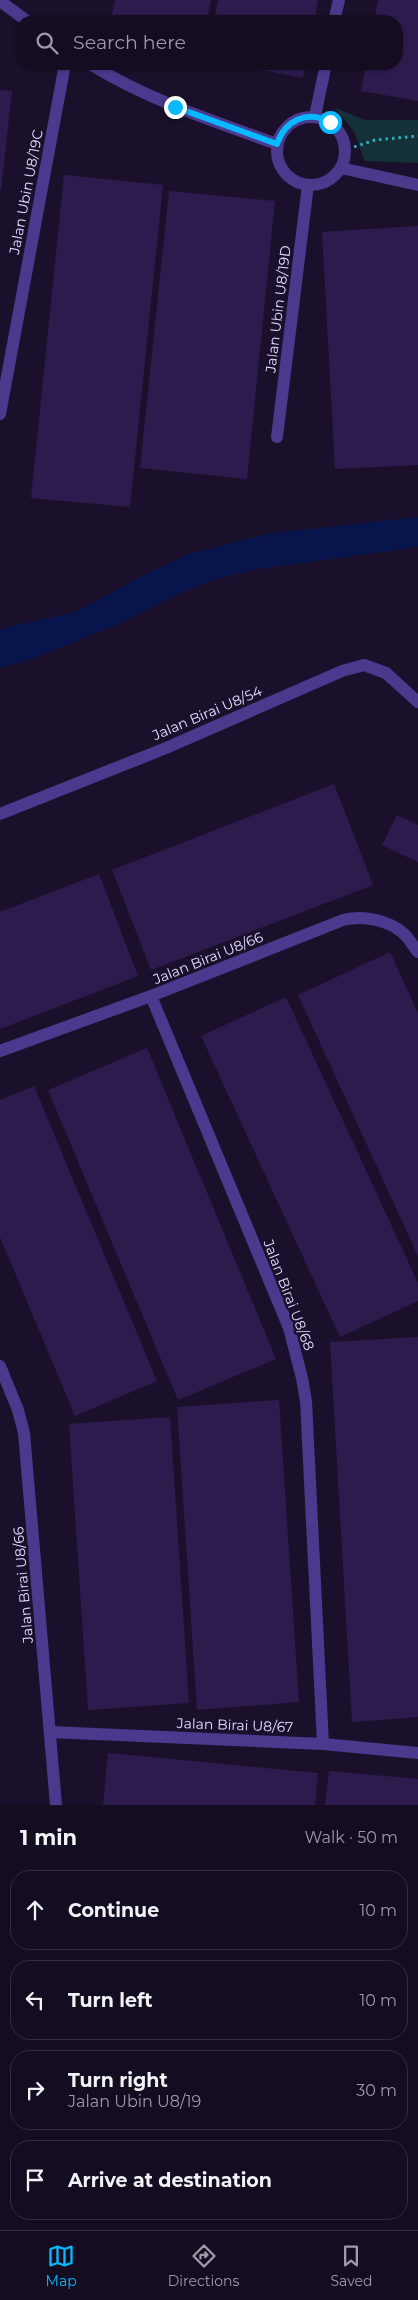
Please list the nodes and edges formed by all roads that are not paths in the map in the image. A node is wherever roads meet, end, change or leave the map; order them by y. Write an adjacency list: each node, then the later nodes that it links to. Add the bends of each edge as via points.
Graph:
1 (339, 0): 4 (street)
2 (0, 1): 3 (street)
3 (19, 15)
4 (335, 15)
5 (65, 70): 13 (street, Jalan Ubin U8/19C)
6 (100, 70): 9 (street, via 175,107)
7 (325, 70): 8 (street)
8 (315, 116): 9 (street, via 300,118 288,125); 10 (street, via 336,127 344,142 346,150)
9 (277, 144): 11 (street, via 278,160 286,174 300,184)
10 (340, 168): 11 (street, via 323,183); 12 (street)
11 (308, 185): 14 (street, Jalan Ubin U8/19D)
12 (418, 185)
13 (0, 414)
14 (277, 436)
15 (418, 702): 16 (street, Jalan Birai U8/54, via 386,673 364,665 342,671 166,748)
16 (0, 814)
17 (418, 952): 18 (street, Jalan Birai U8/66, via 404,934 390,925 356,917)
18 (151, 996): 19 (street, Jalan Birai U8/66); 22 (street, Jalan Birai U8/68, via 288,1328 302,1378 306,1401)
19 (0, 1051)
20 (0, 1366): 21 (street, Jalan Birai U8/66, via 24,1433)
21 (50, 1732): 22 (street, Jalan Birai U8/67); 24 (street, Jalan Birai U8/66)
22 (323, 1744): 23 (street, Jalan Birai U8/67)
23 (418, 1754)
24 (56, 1805)

